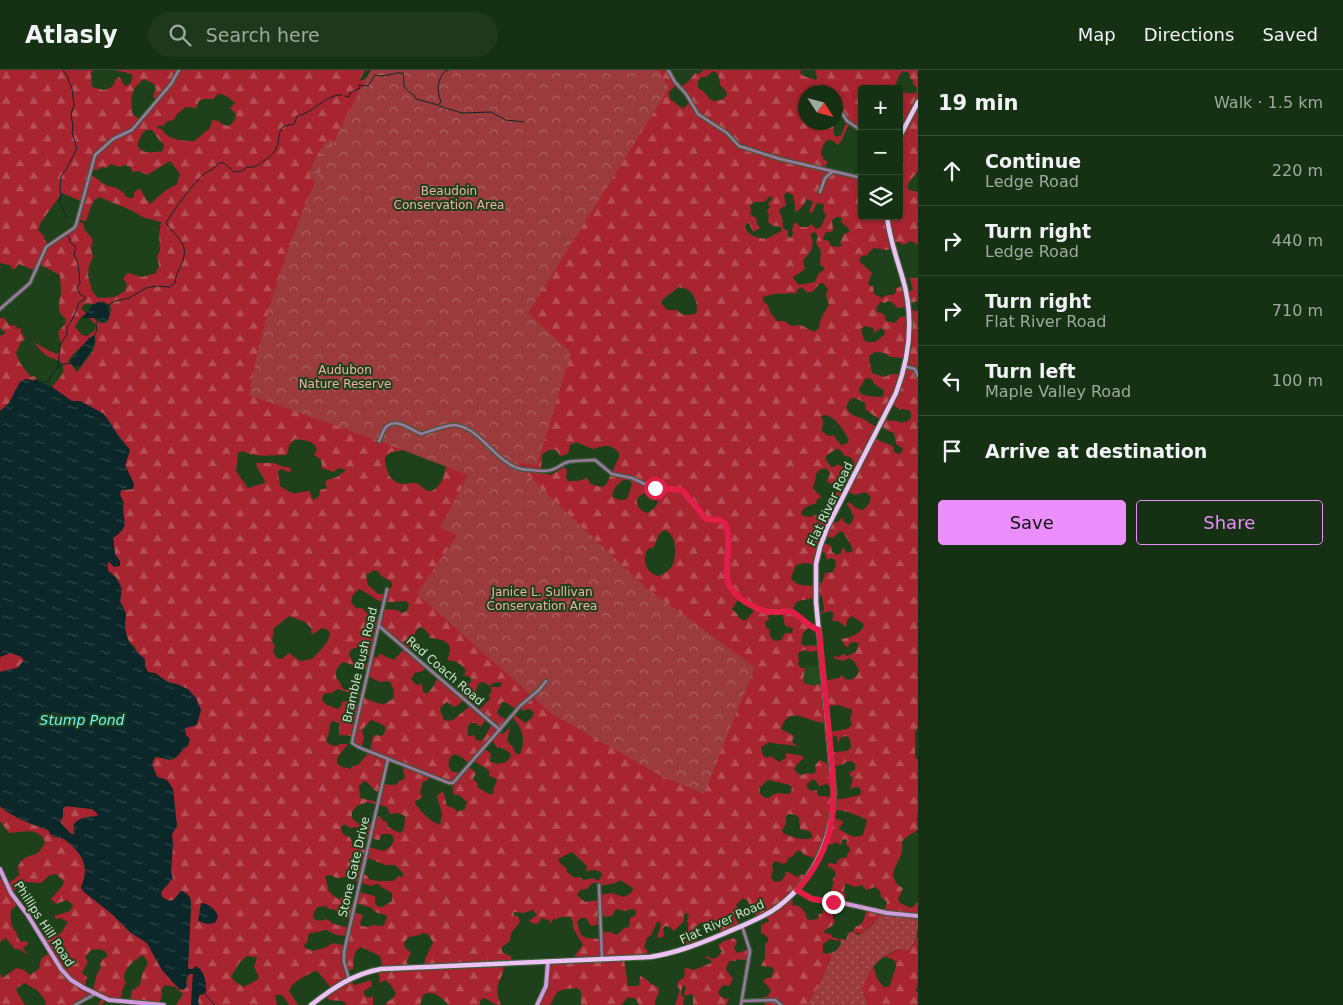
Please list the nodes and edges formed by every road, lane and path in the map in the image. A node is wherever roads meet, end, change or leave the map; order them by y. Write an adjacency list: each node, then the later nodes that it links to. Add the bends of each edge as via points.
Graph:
1 (179, 70): 11 (street, via 132,130 114,138 95,155 76,225 46,247 30,283)
2 (668, 70): 7 (street, via 698,114 727,133 739,146)
3 (918, 102): 6 (main road)
4 (843, 115): 5 (street)
5 (858, 128)
6 (903, 130)
7 (832, 172): 8 (street); 9 (street, via 825,178)
8 (858, 177)
9 (820, 192)
10 (888, 220): 12 (main road, Flat River Road, via 908,301 909,340)
11 (0, 309)
12 (904, 366): 13 (street, via 915,369); 17 (main road, Flat River Road, via 896,393 827,528 820,548 815,590)
13 (918, 376)
14 (379, 441): 17 (street, via 390,425 402,425 421,434 456,425 469,429 513,466 545,471 570,461 595,460 612,474 636,479 652,488 682,490 706,519 725,523 728,535 727,578 738,597 747,604 771,612 794,612)
15 (387, 589): 16 (street, Bramble Bush Road)
16 (379, 626): 19 (street, Red Coach Road); 20 (street, Bramble Bush Road, via 352,742)
17 (819, 630): 23 (main road, Flat River Road, via 832,758 833,819 814,868)
18 (546, 681): 19 (street, Bramble Bush Road)
19 (500, 730): 20 (street, Bramble Bush Road, via 453,783)
20 (388, 759): 28 (street, Stone Gate Drive, via 344,952)
21 (0, 869): 29 (street, Phillips Hill Road, via 10,892 65,974)
22 (599, 885): 26 (street)
23 (797, 890): 24 (street, via 812,899); 25 (main road, Flat River Road, via 772,910)
24 (918, 916)
25 (742, 926): 26 (main road, Flat River Road, via 678,952); 30 (street, via 750,951)
26 (602, 959): 27 (main road, Flat River Road)
27 (548, 962): 28 (main road, Flat River Road, via 385,968); 34 (street, via 546,986)
28 (349, 979): 33 (main road, Flat River Road)
29 (94, 994): 31 (street); 32 (street, Phillips Hill Road, via 115,1001)
30 (741, 1003): 35 (street, via 776,1000)
31 (76, 1005)
32 (164, 1005)
33 (311, 1005)
34 (537, 1005)
35 (781, 1005)

